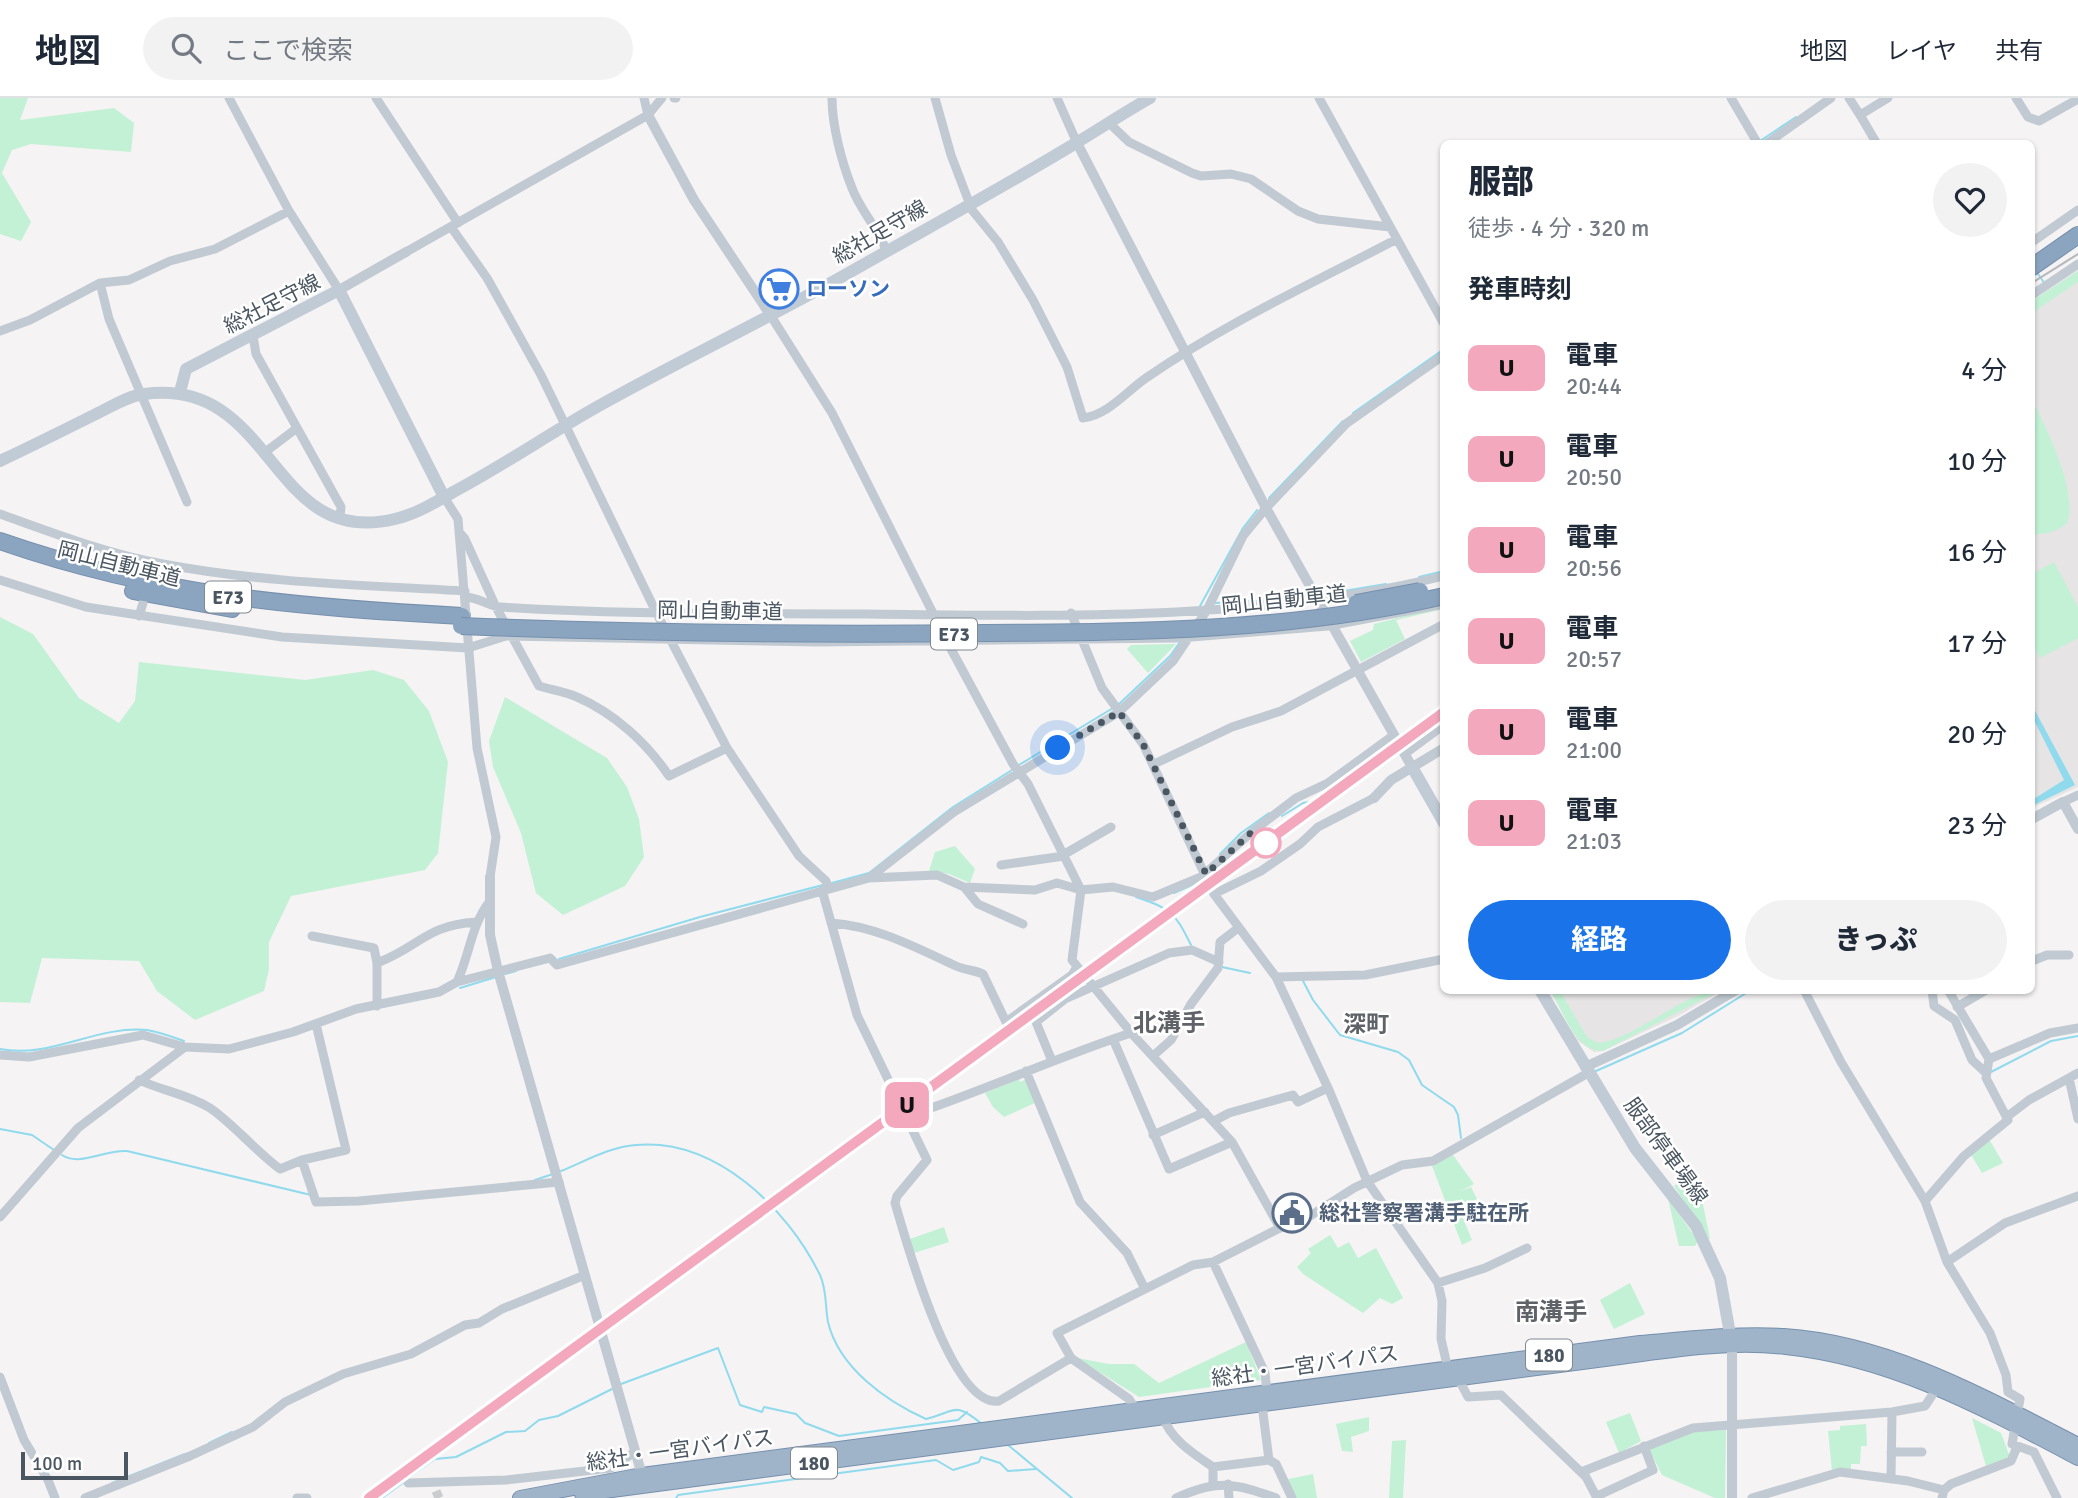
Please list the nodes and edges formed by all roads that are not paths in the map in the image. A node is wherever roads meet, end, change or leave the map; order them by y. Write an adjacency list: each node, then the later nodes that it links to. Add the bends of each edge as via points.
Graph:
1 (229, 98): 25 (street)
2 (376, 98): 27 (street)
3 (644, 98): 16 (street)
4 (662, 98): 16 (street)
5 (832, 98): 32 (street, via 852,188)
6 (935, 98): 23 (street)
7 (1057, 98): 22 (street)
8 (1150, 98): 18 (main road, 総社足守線)
9 (1318, 98): 28 (street)
10 (1731, 98): 19 (street)
11 (1831, 98): 20 (street)
12 (1849, 98): 17 (street)
13 (1888, 98): 17 (street)
14 (2015, 98): 15 (street, via 2028,117 2039,121)
15 (2078, 99)
16 (648, 115): 27 (street); 40 (street, via 694,200)
17 (1860, 115): 21 (street)
18 (1108, 122): 22 (main road, 総社足守線); 28 (street, via 1129,142 1192,173 1251,179 1308,216)
19 (1758, 140)
20 (1765, 140)
21 (1875, 140)
22 (1077, 143): 23 (main road, 総社足守線); 44 (street)
23 (970, 202): 32 (main road, 総社足守線); 44 (street, via 1033,300 1067,367 1083,418 1119,400)
24 (2078, 210): 31 (street)
25 (289, 211): 37 (street, via 215,249 170,261 129,280); 38 (street)
26 (2078, 223): 34 (highway)
27 (455, 225): 33 (street); 48 (street, via 541,375)
28 (1390, 227): 30 (street)
29 (2078, 235): 36 (highway)
30 (1397, 239): 41 (street); 44 (street)
31 (2035, 240)
32 (886, 250): 40 (main road, 総社足守線)
33 (406, 252): 38 (street)
34 (2035, 253)
35 (2078, 264): 39 (street)
36 (2035, 265)
37 (100, 283): 42 (street); 47 (street, via 108,319)
38 (339, 290): 43 (main road, 総社足守線); 52 (main road, 総社足守線)
39 (2035, 293)
40 (771, 316): 48 (main road, 総社足守線); 74 (street, via 832,413)
41 (1440, 317)
42 (0, 331)
43 (253, 336): 46 (main road, 総社足守線, via 186,369); 49 (street, via 256,354)
44 (1186, 354): 54 (street)
45 (1440, 358): 54 (street, via 1347,423)
46 (180, 392): 47 (main road, 総社足守線); 50 (main road, 総社足守線, via 219,406 248,431)
47 (142, 394): 51 (main road, 総社足守線); 53 (street)
48 (564, 425): 52 (main road, 総社足守線); 72 (street)
49 (297, 428): 50 (street); 56 (street, via 341,507)
50 (264, 453): 56 (main road, 総社足守線, via 295,491 312,505)
51 (0, 461)
52 (444, 497): 56 (main road, 総社足守線, via 391,520); 57 (street, via 458,519)
53 (187, 502)
54 (1266, 508): 67 (street); 71 (street, via 1243,536)
55 (0, 514): 60 (street, via 60,537)
56 (340, 517)
57 (458, 532): 65 (street); 70 (street)
58 (0, 541): 76 (highway, 岡山自動車道 / E73, via 105,574 177,590)
59 (0, 553): 76 (highway, 岡山自動車道 / E73, via 175,601 240,610)
60 (153, 562): 61 (street); 65 (street, via 289,581)
61 (150, 575)
62 (1440, 577): 67 (street)
63 (0, 580): 75 (street, via 86,607)
64 (1440, 587): 76 (highway, 岡山自動車道 / E73, bridge, via 1328,607 1157,620 870,624)
65 (465, 594): 70 (street); 84 (street)
66 (1440, 597): 76 (highway, 岡山自動車道 / E73, bridge, via 1343,616 1156,631 867,634)
67 (1319, 600): 71 (street); 77 (street)
68 (143, 603): 75 (street)
69 (1440, 605): 77 (street)
70 (496, 607): 72 (street); 79 (street)
71 (1201, 610): 73 (street); 80 (street)
72 (656, 612): 74 (street); 81 (street)
73 (1071, 613): 74 (street); 82 (street)
74 (934, 615): 83 (street)
75 (139, 616): 84 (street, via 282,637)
76 (462, 621)
77 (1334, 625): 80 (street); 85 (street)
78 (1440, 626): 85 (street)
79 (512, 636): 81 (street); 84 (street); 89 (street, via 539,685 588,703 630,732 652,751 669,776)
80 (1184, 638): 82 (street); 86 (street, via 1173,661)
81 (671, 640): 83 (street); 89 (street)
82 (1082, 641): 83 (street); 86 (street)
83 (948, 642): 94 (street)
84 (468, 648): 105 (street, via 477,748 496,837)
85 (1359, 668): 88 (street); 92 (street, via 1281,710 1232,727)
86 (1115, 709): 92 (street); 94 (street)
87 (1440, 728): 91 (street)
88 (1394, 734): 91 (street); 104 (street, via 1328,783 1296,798)
89 (727, 748): 107 (street, via 799,856)
90 (1440, 750): 93 (street)
91 (1406, 753): 93 (street)
92 (1154, 764): 104 (street)
93 (1412, 766): 96 (street); 98 (main road)
94 (1016, 769): 102 (street); 106 (street)
95 (2078, 795): 97 (street)
96 (1374, 798): 110 (street, via 1318,827 1261,871)
97 (2063, 802): 99 (street); 101 (street)
98 (1440, 816)
99 (2035, 817)
100 (1111, 827): 102 (street)
101 (2078, 829)
102 (1063, 855): 103 (street); 109 (street)
103 (1001, 865)
104 (1206, 874): 109 (street, via 1147,898 1113,887); 110 (street)
105 (491, 877): 111 (street)
106 (869, 878): 107 (street); 108 (street, via 933,875)
107 (826, 887): 113 (street); 123 (street, via 557,965 553,961)
108 (964, 887): 109 (street, via 1035,890 1056,883); 114 (street, via 978,904)
109 (1081, 892): 122 (street, via 1072,960)
110 (1214, 894): 115 (street)
111 (490, 901): 112 (street); 123 (street, via 490,935)
112 (475, 922): 121 (street, via 450,923); 125 (street)
113 (831, 923): 122 (street, via 884,935 983,974 1006,1022); 150 (street, via 857,1015)
114 (1023, 924)
115 (1238, 928): 120 (street, via 1220,942); 124 (street)
116 (312, 936): 121 (street, via 374,948)
117 (2069, 955): 119 (street)
118 (1440, 960): 124 (street, via 1365,975)
119 (2035, 960)
120 (1219, 962): 126 (street, via 1192,950 1169,953); 141 (street, via 1171,1040)
121 (377, 963): 133 (street)
122 (1077, 967): 126 (street)
123 (499, 974): 125 (street); 157 (street)
124 (1276, 977): 148 (street)
125 (457, 982): 133 (street, via 439,992)
126 (1093, 985): 137 (street); 142 (street, via 1065,999 1036,1022)
127 (1542, 994): 144 (main road, 服部停車場線)
128 (1730, 994): 144 (street)
129 (1806, 994): 160 (street, via 1841,1062)
130 (1932, 994): 143 (street, via 1934,1006 1955,1020 1972,1060)
131 (1950, 994): 134 (street)
132 (1979, 994): 134 (street)
133 (377, 1006): 135 (street)
134 (1957, 1007): 143 (street)
135 (316, 1024): 139 (street, via 229,1049); 156 (street, via 346,1150)
136 (2078, 1028): 143 (street, via 2050,1033)
137 (1131, 1033): 138 (street); 141 (street)
138 (1112, 1039): 142 (street); 154 (street)
139 (185, 1047): 140 (street, via 143,1035 29,1057); 147 (street)
140 (0, 1055)
141 (1153, 1056): 149 (street)
142 (1052, 1061): 145 (street)
143 (1987, 1068): 151 (street)
144 (1586, 1070): 158 (street, via 1433,1161 1402,1165); 169 (main road, 服部停車場線, via 1635,1148 1696,1226 1720,1278)
145 (1026, 1071): 150 (street, via 990,1089); 168 (street, via 1080,1202 1127,1253)
146 (2074, 1076): 151 (street); 152 (street)
147 (139, 1080): 156 (street, via 212,1110 281,1169); 161 (street, via 78,1128)
148 (1328, 1088): 153 (street, via 1298,1102 1293,1095); 158 (street)
149 (1205, 1112): 153 (street); 154 (street)
150 (905, 1116): 170 (street, via 927,1160 895,1203 926,1306 973,1388 987,1402 999,1401)
151 (2008, 1116): 160 (street, via 1939,1181)
152 (2078, 1119)
153 (1214, 1121): 155 (street)
154 (1153, 1135): 155 (street, via 1169,1169)
155 (1232, 1142): 162 (street)
156 (302, 1160): 157 (street, via 314,1197 359,1201)
157 (558, 1181): 166 (street)
158 (1367, 1181): 162 (street, via 1299,1223); 167 (street)
159 (2078, 1196): 165 (street, via 2005,1223)
160 (1925, 1201): 165 (street)
161 (0, 1217)
162 (1280, 1228): 164 (street)
163 (1528, 1248): 167 (street)
164 (1213, 1262): 168 (street, via 1193,1265); 174 (street, via 1265,1373)
165 (1947, 1262): 179 (street, via 1990,1333 2008,1392 2020,1399)
166 (585, 1275): 185 (street); 199 (street, via 466,1325 411,1354 343,1374 285,1402 253,1427)
167 (1438, 1283): 171 (street, via 1441,1339)
168 (1145, 1289): 170 (street, via 1058,1333)
169 (1732, 1341): 171 (highway, 総社・一宮バイパス / 180); 173 (highway, 総社・一宮バイパス / 180, via 1848,1358); 179 (highway, 総社・一宮バイパス / 180, via 1786,1336 1878,1354 1941,1377); 180 (street)
170 (1071, 1358): 176 (street)
171 (1453, 1373): 174 (highway, 総社・一宮バイパス / 180); 190 (street, via 1468,1397 1501,1395)
172 (0, 1377): 175 (street)
173 (1937, 1388): 177 (street, via 1925,1406); 179 (highway, 総社・一宮バイパス / 180)
174 (1265, 1398): 176 (highway, 総社・一宮バイパス / 180); 178 (highway, 総社・一宮バイパス / 180); 188 (street)
175 (4, 1401): 198 (street)
176 (1143, 1412): 178 (highway, 総社・一宮バイパス / 180); 181 (highway, 総社・一宮バイパス / 180, via 1002,1427); 181 (highway, 総社・一宮バイパス / 180, via 1014,1437)
177 (1892, 1412): 180 (street); 186 (street)
178 (1163, 1417): 189 (street, via 1189,1450)
179 (2016, 1420): 183 (highway, 総社・一宮バイパス / 180); 184 (street, via 2012,1444)
180 (1732, 1424): 182 (street, via 1685,1429); 208 (street)
181 (977, 1436): 195 (highway, 総社・一宮バイパス / 180)
182 (1644, 1446): 190 (street); 197 (street, via 1653,1470)
183 (2077, 1446)
184 (2017, 1447): 196 (street, via 2011,1461 1951,1484); 210 (street, via 2034,1452)
185 (635, 1452): 192 (street, via 611,1468 435,1488); 195 (street)
186 (1891, 1452): 187 (street); 191 (street)
187 (1922, 1452)
188 (1269, 1460): 189 (street); 207 (street, via 1276,1464)
189 (1213, 1467): 193 (street)
190 (1581, 1472): 197 (street)
191 (1891, 1479): 196 (street); 209 (street, via 1840,1472)
192 (408, 1483)
193 (1213, 1484): 194 (street); 204 (street)
194 (1228, 1484): 205 (street); 206 (street)
195 (645, 1486): 202 (highway, 総社・一宮バイパス / 180); 203 (highway, 総社・一宮バイパス / 180)
196 (1943, 1494)
197 (1597, 1497)
198 (55, 1498)
199 (85, 1498)
200 (297, 1498): 201 (street)
201 (307, 1498)
202 (520, 1498)
203 (550, 1498)
204 (1177, 1498)
205 (1229, 1498)
206 (1276, 1498)
207 (1292, 1498)
208 (1732, 1498)
209 (1752, 1498)
210 (2057, 1498)

